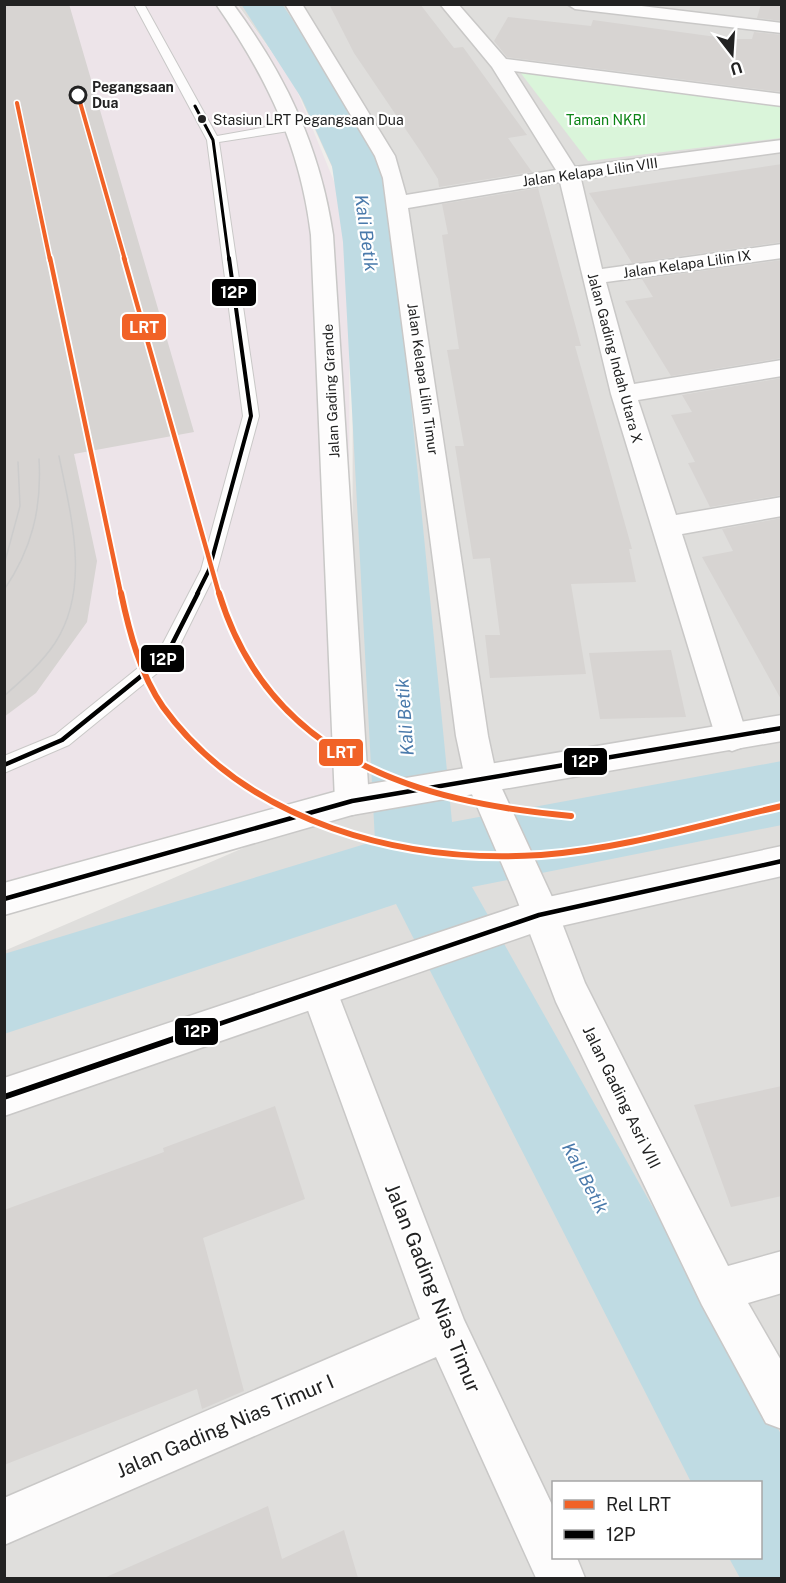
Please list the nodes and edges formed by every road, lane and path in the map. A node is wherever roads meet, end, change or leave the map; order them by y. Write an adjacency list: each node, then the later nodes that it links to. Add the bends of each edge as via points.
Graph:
1 (139, 4): 12 (lane)
2 (224, 4): 11 (street, Jalan Gading Grande, via 254,48)
3 (293, 4): 15 (street, Jalan Kelapa Lilin Timur, via 385,156)
4 (448, 4): 9 (street, Jalan Gading Indah Utara X)
5 (575, 4): 8 (street)
6 (727, 4): 7 (street)
7 (782, 10)
8 (782, 28)
9 (500, 64): 10 (street); 14 (street, Jalan Gading Indah Utara X)
10 (782, 100)
11 (295, 126): 12 (lane); 26 (street, Jalan Gading Grande, via 311,174 322,235)
12 (213, 140): 24 (lane, via 251,416 209,570 166,657 62,740)
13 (782, 146): 14 (street, Jalan Kelapa Lilin VIII)
14 (569, 174): 15 (street, Jalan Kelapa Lilin VIII); 17 (street, Jalan Gading Indah Utara X)
15 (398, 203): 25 (street, Jalan Kelapa Lilin Timur, via 472,736)
16 (782, 251): 17 (street, Jalan Kelapa Lilin IX)
17 (593, 277): 19 (street, Jalan Gading Indah Utara X)
18 (782, 368): 19 (street)
19 (624, 394): 21 (street, Jalan Gading Indah Utara X)
20 (782, 506): 21 (street)
21 (664, 527): 23 (street, Jalan Gading Indah Utara X)
22 (782, 728): 23 (street)
23 (732, 738): 25 (street)
24 (4, 765)
25 (474, 779): 26 (street); 29 (street, Jalan Gading Asri VIII, via 503,827)
26 (352, 801): 28 (street)
27 (782, 861): 29 (street)
28 (4, 899)
29 (537, 906): 30 (street, via 493,931); 33 (street, Jalan Gading Asri VIII, via 569,990)
30 (319, 991): 31 (street); 34 (street, Jalan Gading Nias Timur)
31 (4, 1097)
32 (782, 1272): 33 (street)
33 (717, 1290): 35 (street, Jalan Gading Asri VIII)
34 (446, 1330): 36 (street, Jalan Gading Nias Timur I); 37 (street, Jalan Gading Nias Timur)
35 (782, 1407)
36 (4, 1522)
37 (552, 1559)
38 (552, 1559): 39 (street, Jalan Gading Nias Timur)
39 (561, 1578)

